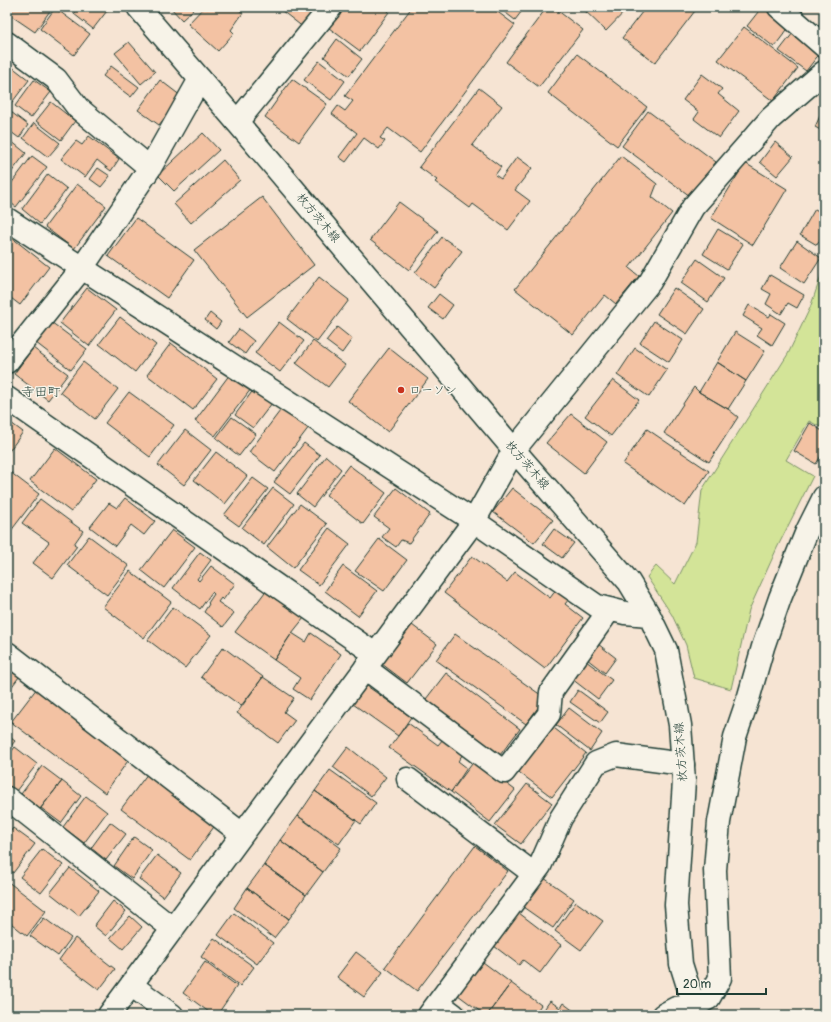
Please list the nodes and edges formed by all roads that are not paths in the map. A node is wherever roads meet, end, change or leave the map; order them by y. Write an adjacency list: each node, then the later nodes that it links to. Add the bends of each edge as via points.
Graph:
1 (138, 7): 7 (street, 枚方茨木線)
2 (331, 7): 8 (street)
3 (779, 7): 5 (street)
4 (7, 43): 9 (street, via 56,79 78,108)
5 (824, 46)
6 (824, 72): 14 (street, via 771,118 693,207 650,282)
7 (200, 79): 8 (street, 枚方茨木線); 9 (street)
8 (237, 122): 14 (street, 枚方茨木線)
9 (150, 168): 11 (street)
10 (7, 219): 11 (street)
11 (82, 268): 12 (street); 16 (street)
12 (7, 362)
13 (7, 398): 20 (street)
14 (514, 450): 16 (street); 18 (street, 枚方茨木線, via 629,582)
15 (824, 497): 29 (street, via 780,598 735,737 719,822 715,870 720,978 708,998)
16 (474, 521): 17 (street, via 597,606); 20 (street)
17 (610, 609): 18 (street); 20 (street, via 551,692 549,714 504,772)
18 (649, 615): 21 (street, 枚方茨木線, via 666,650 680,725)
19 (7, 653): 24 (street)
20 (370, 661): 24 (street)
21 (683, 764): 25 (street, via 616,755 596,763 560,818 540,866); 29 (street, 枚方茨木線, via 676,905 681,964)
22 (408, 779): 25 (street)
23 (7, 798): 26 (street)
24 (242, 834): 26 (street)
25 (534, 874): 28 (street)
26 (173, 929): 27 (street)
27 (131, 985): 30 (street); 31 (street)
28 (440, 1011)
29 (695, 1011): 32 (street, via 676,1008)
30 (109, 1015)
31 (172, 1015)
32 (663, 1015)

